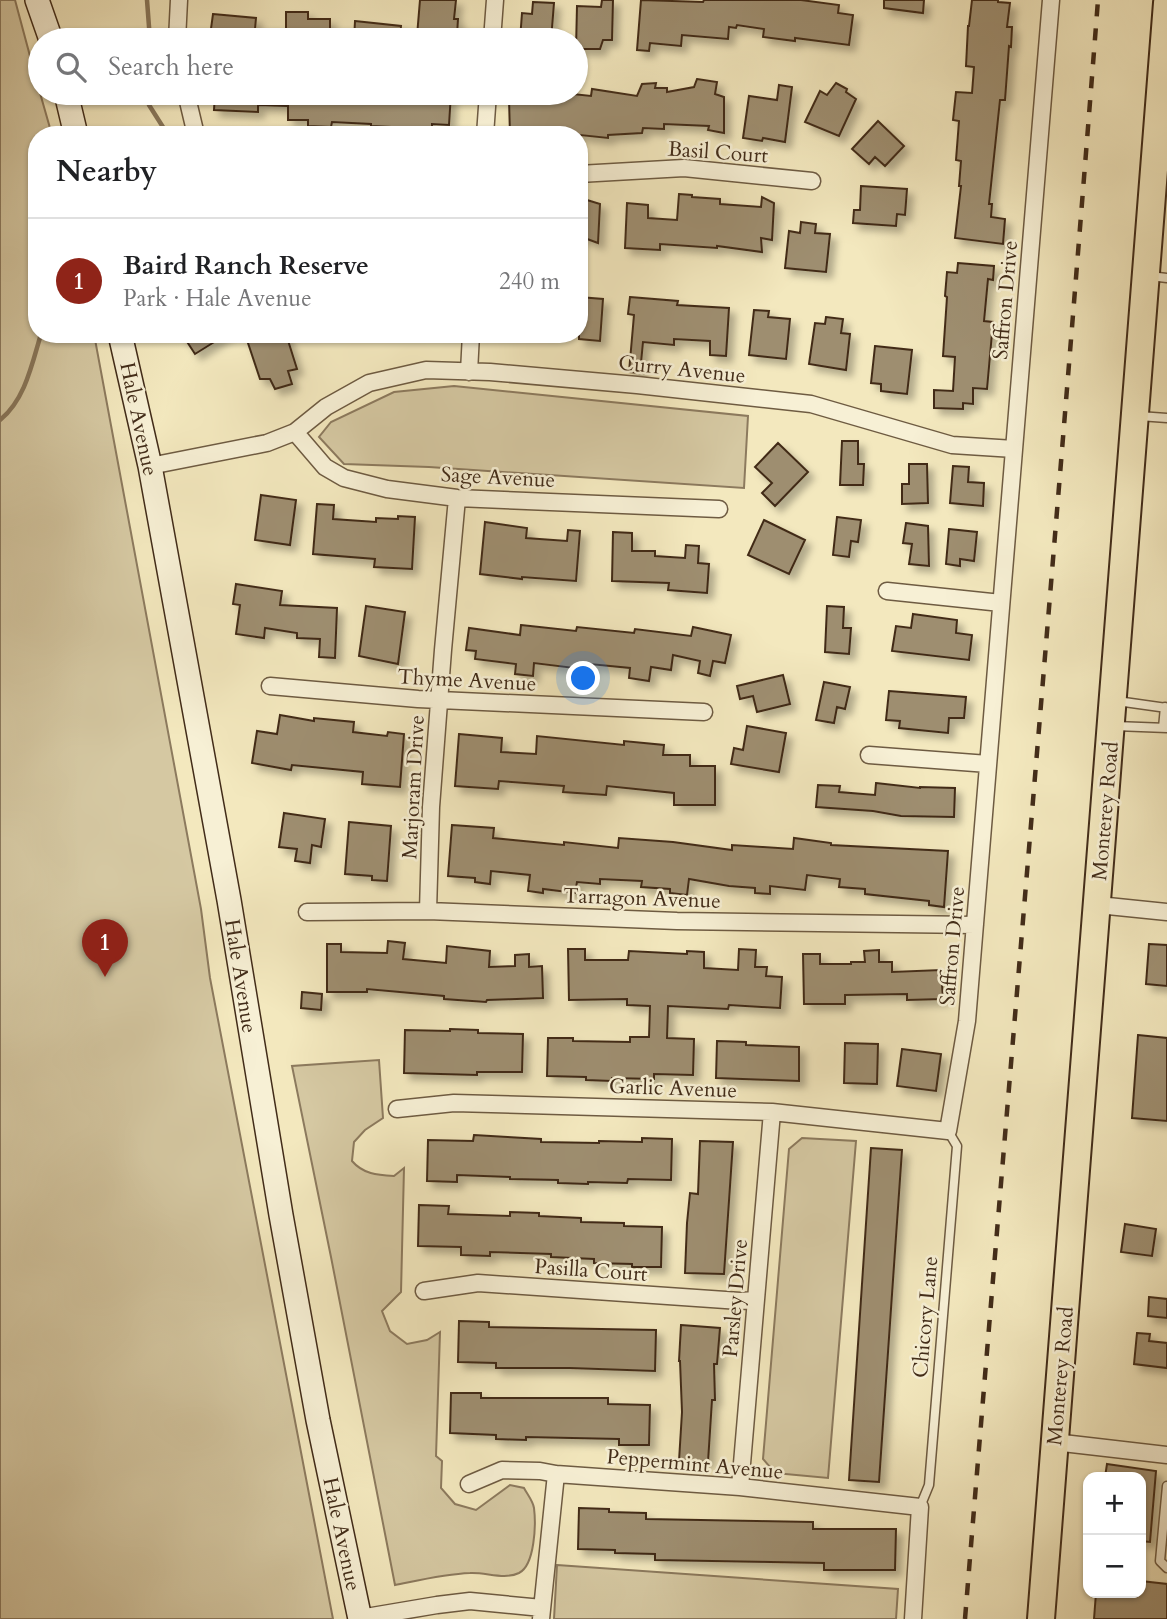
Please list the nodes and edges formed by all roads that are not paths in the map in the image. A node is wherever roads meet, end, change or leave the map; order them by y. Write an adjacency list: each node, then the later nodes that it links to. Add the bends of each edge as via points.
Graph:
1 (37, 0): 6 (main road)
2 (179, 0): 7 (street)
3 (495, 0): 8 (street)
4 (1051, 0): 24 (street, Saffron Drive)
5 (1167, 3): 17 (main road, Monterey Road)
6 (47, 28)
7 (178, 28)
8 (493, 28)
9 (69, 105): 12 (main road)
10 (190, 105): 13 (street)
11 (487, 105): 14 (street)
12 (74, 126)
13 (194, 126)
14 (486, 126)
15 (588, 173): 16 (street, Basil Court, via 684,167)
16 (812, 181)
17 (1157, 277): 21 (main road, Monterey Road)
18 (122, 343): 25 (main road, Hale Avenue)
19 (471, 343): 20 (street)
20 (469, 372): 23 (street, Curry Avenue, via 426,370 369,383 326,407); 24 (street, Curry Avenue, via 810,404 952,445)
21 (1136, 415): 22 (lane); 34 (main road, Monterey Road)
22 (1167, 418)
23 (295, 432): 25 (street, Curry Avenue, via 267,443); 26 (street, Sage Avenue, via 325,467 344,478)
24 (1014, 449): 29 (street, Saffron Drive)
25 (150, 466): 57 (main road, Hale Avenue, via 318,1420)
26 (457, 498): 27 (street, Sage Avenue); 31 (street, Marjoram Drive)
27 (719, 509)
28 (887, 591): 29 (street)
29 (1001, 603): 37 (street, Saffron Drive)
30 (270, 686): 31 (street, Thyme Avenue)
31 (439, 700): 33 (street, Thyme Avenue); 39 (street, Marjoram Drive)
32 (1166, 708): 34 (lane); 35 (lane)
33 (704, 712)
34 (1113, 713): 35 (lane); 38 (main road, Monterey Road)
35 (1165, 728)
36 (869, 755): 37 (street)
37 (988, 764): 42 (street, Saffron Drive)
38 (1098, 905): 41 (street); 48 (main road, Monterey Road)
39 (428, 911): 40 (street, Tarragon Avenue); 42 (street, Tarragon Avenue)
40 (307, 912)
41 (1167, 912)
42 (975, 925): 45 (street, Saffron Drive, via 967,1021)
43 (397, 1109): 44 (street, Garlic Avenue, via 454,1103)
44 (772, 1112): 45 (street, Garlic Avenue); 47 (street, Parsley Drive)
45 (948, 1131): 54 (lane, Chicory Lane, via 957,1146 929,1485)
46 (424, 1291): 47 (street, Pasilla Court, via 478,1283)
47 (756, 1300): 53 (street, Parsley Drive)
48 (1054, 1443): 49 (street); 59 (main road, Monterey Road)
49 (1167, 1455)
50 (556, 1474): 51 (street, Peppermint Avenue, via 502,1470); 53 (street, Peppermint Avenue); 56 (street)
51 (469, 1484)
52 (1167, 1486): 55 (lane, via 1160,1561)
53 (740, 1487): 54 (street, Peppermint Avenue)
54 (920, 1507): 58 (street)
55 (1167, 1568)
56 (541, 1613): 57 (street, via 470,1601)
57 (360, 1619)
58 (913, 1619)
59 (1041, 1619)

